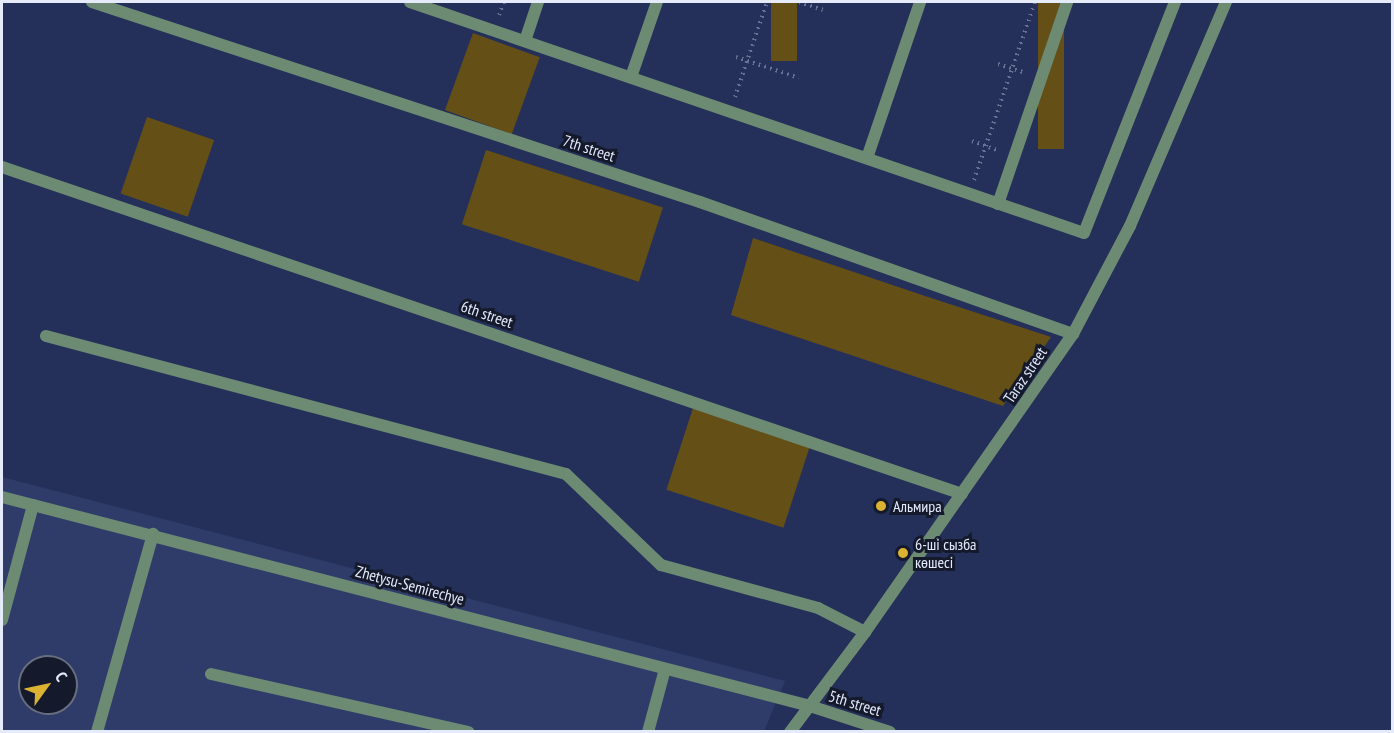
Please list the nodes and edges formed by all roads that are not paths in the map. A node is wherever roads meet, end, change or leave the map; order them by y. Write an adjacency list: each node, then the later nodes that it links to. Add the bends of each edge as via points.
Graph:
1 (93, 2): 14 (street, 7th street, via 700,202)
2 (410, 2): 9 (street)
3 (538, 2): 9 (street)
4 (657, 2): 10 (street)
5 (920, 2): 11 (street)
6 (1067, 2): 13 (street)
7 (1175, 2): 13 (street, via 1084,233)
8 (1226, 2): 14 (street, Taraz street, via 1130,226)
9 (525, 41): 10 (street)
10 (631, 77): 11 (street)
11 (867, 159): 13 (street)
12 (2, 167): 16 (street, 6th street)
13 (999, 204)
14 (1072, 334): 16 (street, Taraz street)
15 (46, 336): 21 (street, via 566,474 661,565 818,608)
16 (962, 494): 21 (street, Taraz street)
17 (2, 497): 18 (street, Zhetysu-Semirechye)
18 (33, 505): 19 (street, Zhetysu-Semirechye); 20 (street)
19 (153, 534): 22 (street, Zhetysu-Semirechye); 25 (street)
20 (2, 620)
21 (865, 632): 24 (street, Taraz street)
22 (665, 669): 24 (street, Zhetysu-Semirechye); 27 (street)
23 (211, 674): 26 (street)
24 (810, 706): 28 (street, Taraz street); 29 (street, 5th street)
25 (97, 732)
26 (469, 732)
27 (648, 732)
28 (790, 732)
29 (890, 732)

